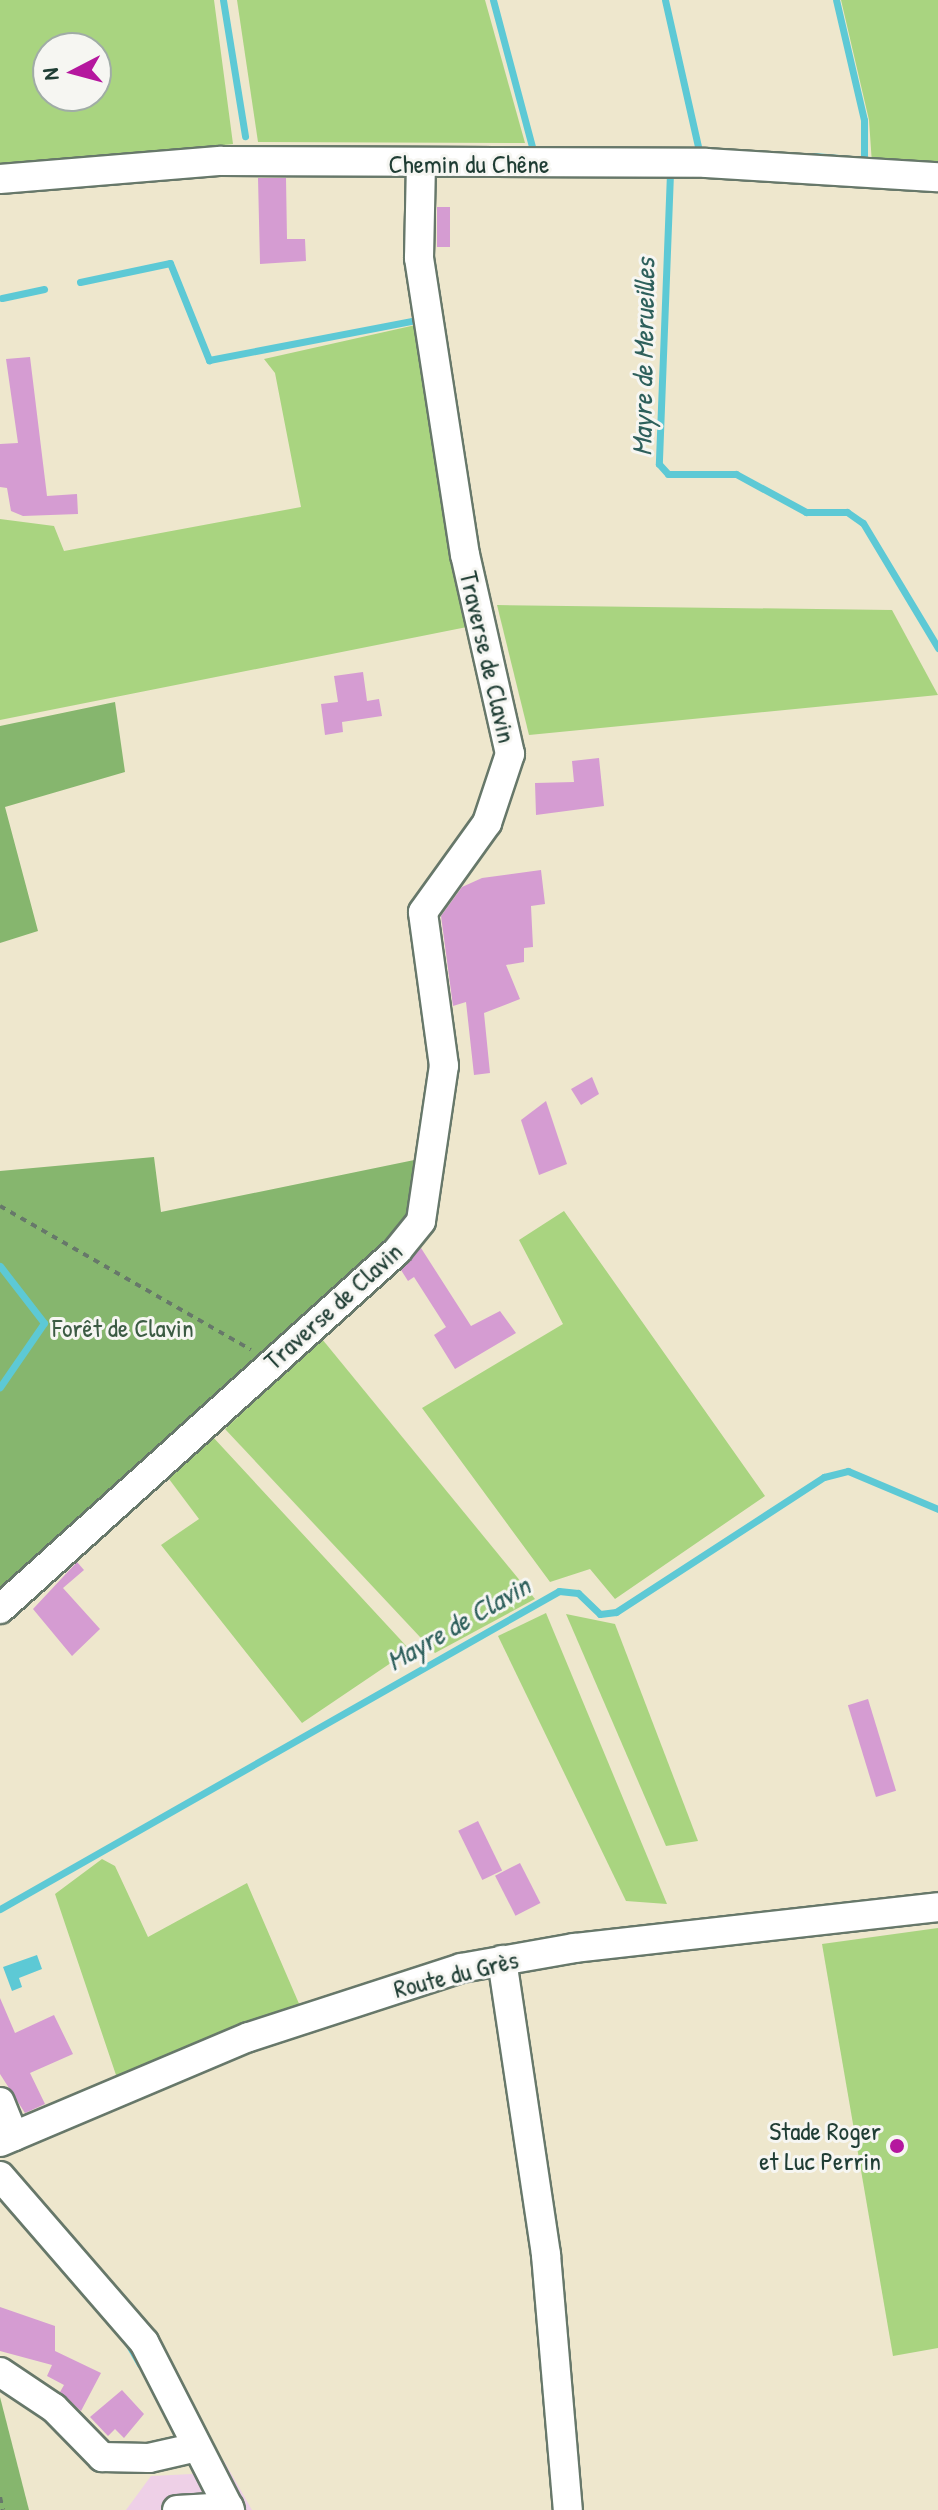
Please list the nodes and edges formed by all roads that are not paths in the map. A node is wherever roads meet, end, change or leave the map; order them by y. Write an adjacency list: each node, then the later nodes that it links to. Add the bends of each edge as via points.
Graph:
1 (421, 165): 2 (street, Chemin du Chêne, via 706,163); 3 (street, Chemin du Chêne, via 177,162); 4 (street, Traverse de Clavin, via 419,258 465,555 510,754 487,823 423,912 444,1066 421,1221)
2 (938, 177)
3 (0, 179)
4 (0, 1609)
5 (938, 1907): 6 (street, Route du Grès)
6 (502, 1960): 8 (street, Route du Grès, via 249,2037); 14 (street, via 546,2255)
7 (0, 2102): 8 (street)
8 (7, 2139)
9 (0, 2176): 11 (street, via 144,2342)
10 (0, 2372): 11 (street, via 54,2408 102,2457 149,2458)
11 (197, 2447): 12 (street)
12 (230, 2508): 13 (street)
13 (177, 2510)
14 (568, 2510)

